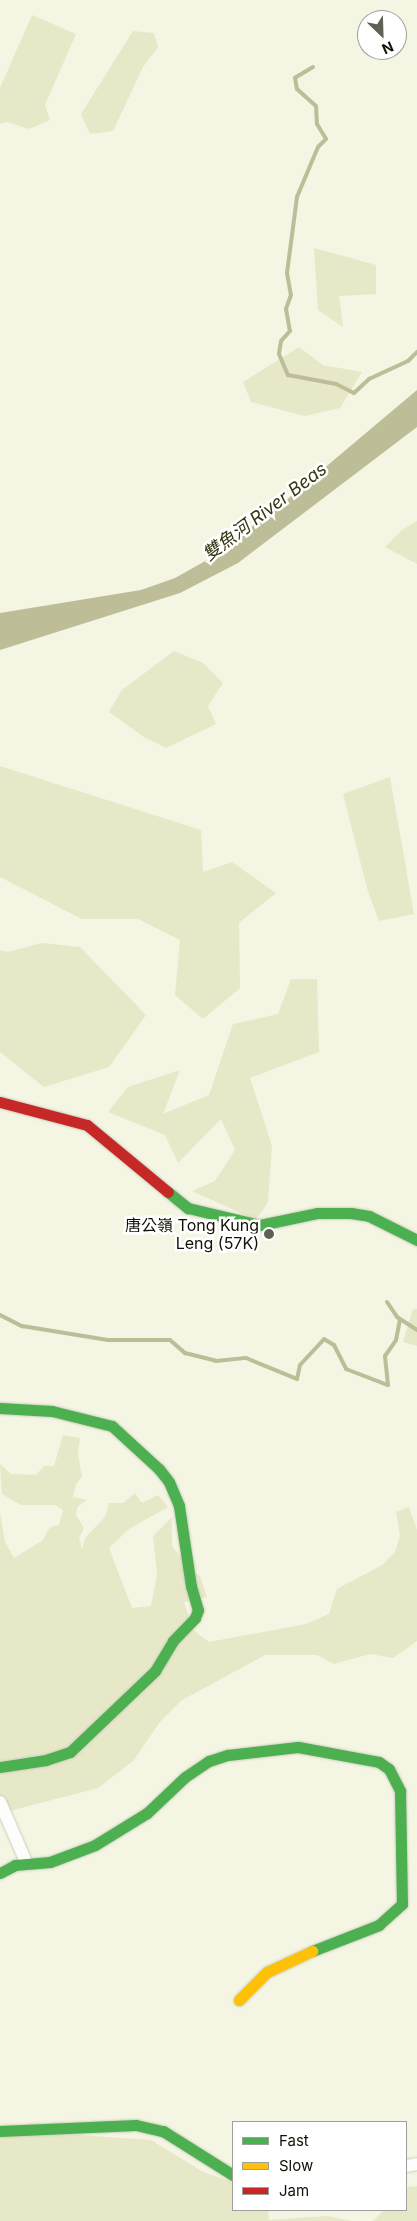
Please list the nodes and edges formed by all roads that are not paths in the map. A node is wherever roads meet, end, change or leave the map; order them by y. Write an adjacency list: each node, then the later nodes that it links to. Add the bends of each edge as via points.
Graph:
1 (0, 1102): 2 (street, via 67,1117 87,1125 188,1208 260,1224 317,1213 351,1212 369,1216)
2 (417, 1240)
3 (0, 1408): 4 (street, via 52,1411 112,1426 159,1469 169,1482 179,1506 191,1586 198,1610 195,1618 172,1641 155,1671 70,1752 46,1760)
4 (0, 1767)
5 (0, 1802): 6 (street)
6 (27, 1864): 7 (street); 8 (street, via 50,1862 95,1845 147,1813 196,1768 228,1756 298,1747 379,1762 389,1770 400,1791 402,1904 379,1925 293,1958 267,1972)
7 (0, 1873)
8 (239, 2000)
9 (0, 2131): 10 (street, via 136,2125 163,2131)
10 (232, 2174)

